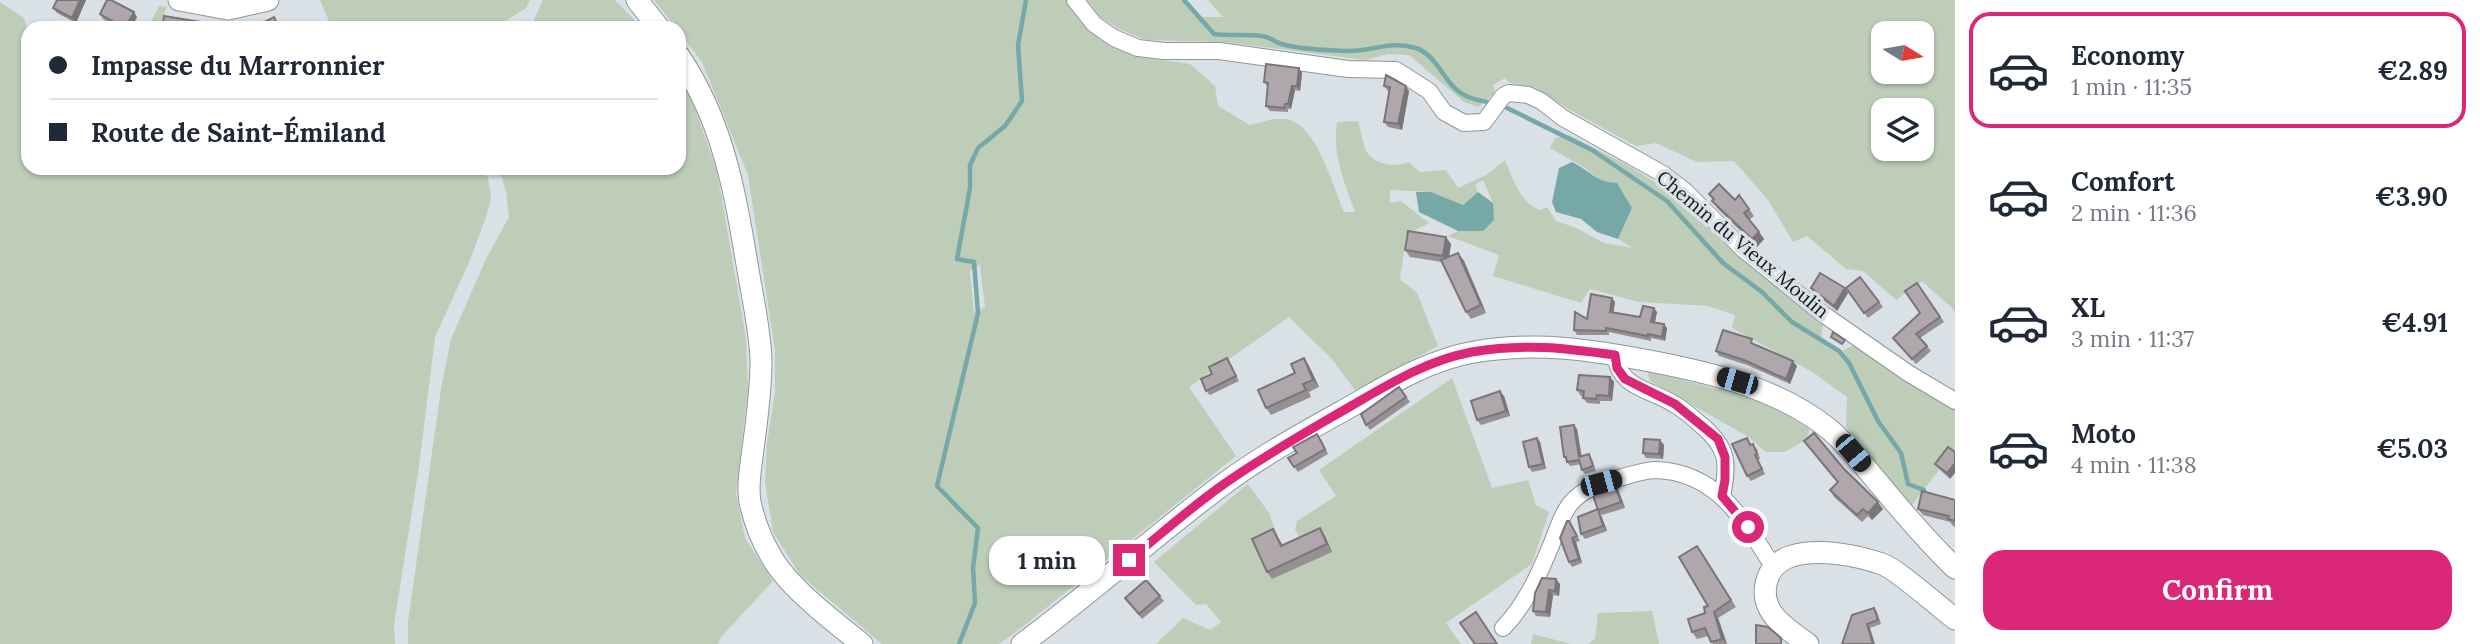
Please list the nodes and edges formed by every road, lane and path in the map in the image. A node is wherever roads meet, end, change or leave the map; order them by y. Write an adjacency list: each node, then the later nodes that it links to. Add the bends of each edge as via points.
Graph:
1 (179, 0): 5 (main road)
2 (268, 0): 5 (main road, via 228,9)
3 (637, 0): 6 (main road)
4 (1076, 0): 9 (street, Chemin du Vieux Moulin, via 1094,24 1138,48 1219,51 1348,69 1396,70 1429,91 1444,112 1464,123 1484,122 1503,96 1514,93 1541,101 1663,174 1743,249 1823,314)
5 (210, 3)
6 (654, 21)
7 (686, 66): 15 (main road, via 722,145 736,191 761,359 750,500 771,557 818,607)
8 (1615, 355): 10 (street, via 1625,379 1675,404 1718,439 1725,457); 12 (main road, via 1694,369 1785,400 1828,428); 16 (main road, via 1514,346 1438,361 1390,383 1222,485)
9 (1955, 401)
10 (1722, 496): 11 (street); 14 (street, via 1693,478 1656,470 1583,492 1566,509 1521,609)
11 (1774, 568): 13 (main road, via 1791,556 1813,553 1886,565); 17 (main road, via 1764,590 1767,607 1776,620)
12 (1955, 568)
13 (1955, 619)
14 (1503, 628)
15 (862, 644)
16 (1022, 644)
17 (1808, 644)

